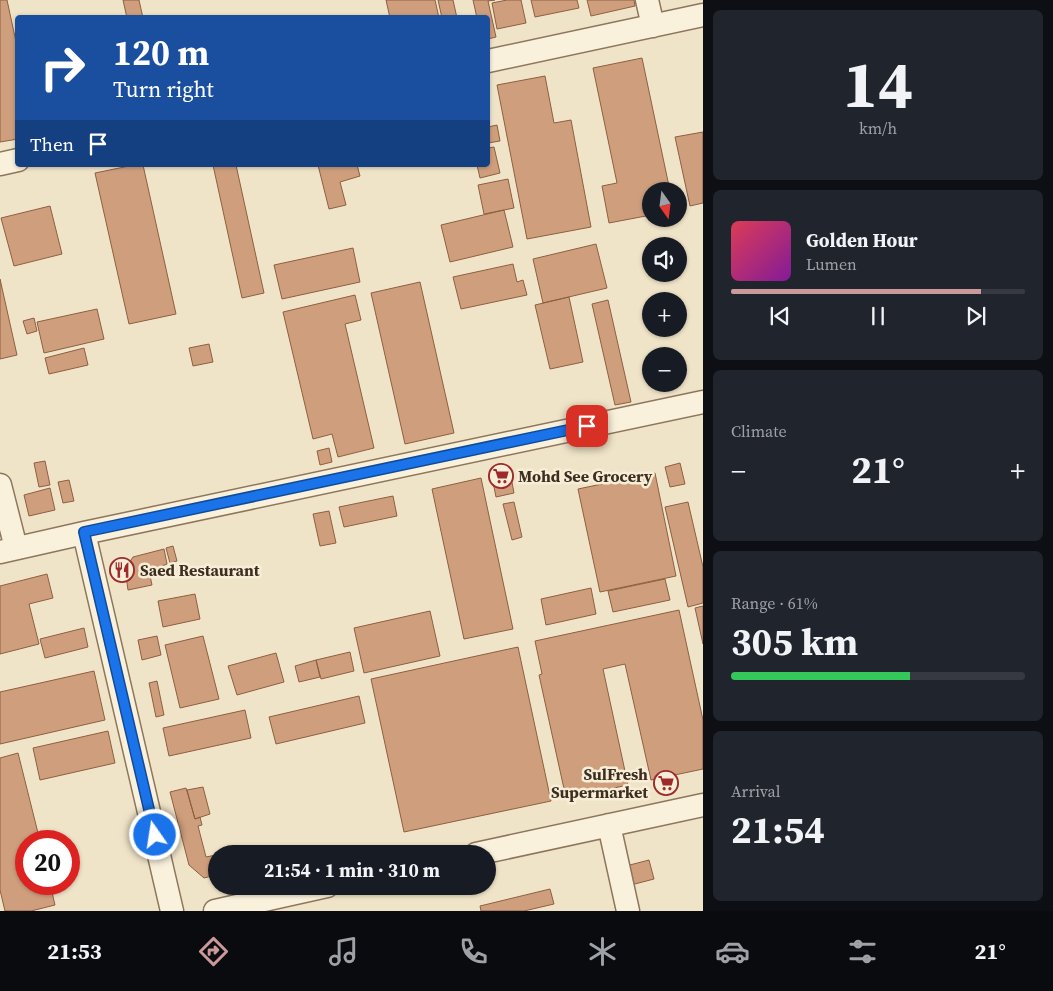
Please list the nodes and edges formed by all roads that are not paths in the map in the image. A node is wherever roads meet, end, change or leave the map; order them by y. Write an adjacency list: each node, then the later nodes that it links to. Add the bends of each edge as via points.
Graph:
1 (647, 0): 3 (lane)
2 (703, 15): 3 (lane)
3 (653, 26): 4 (lane)
4 (490, 61)
5 (15, 161): 6 (lane)
6 (0, 164)
7 (703, 402): 9 (lane)
8 (0, 485): 10 (lane)
9 (84, 532): 10 (lane); 15 (lane)
10 (8, 550)
11 (703, 805): 12 (lane)
12 (609, 824): 13 (lane); 17 (lane)
13 (496, 849)
14 (287, 895): 16 (lane)
15 (172, 911)
16 (215, 911)
17 (628, 911)

